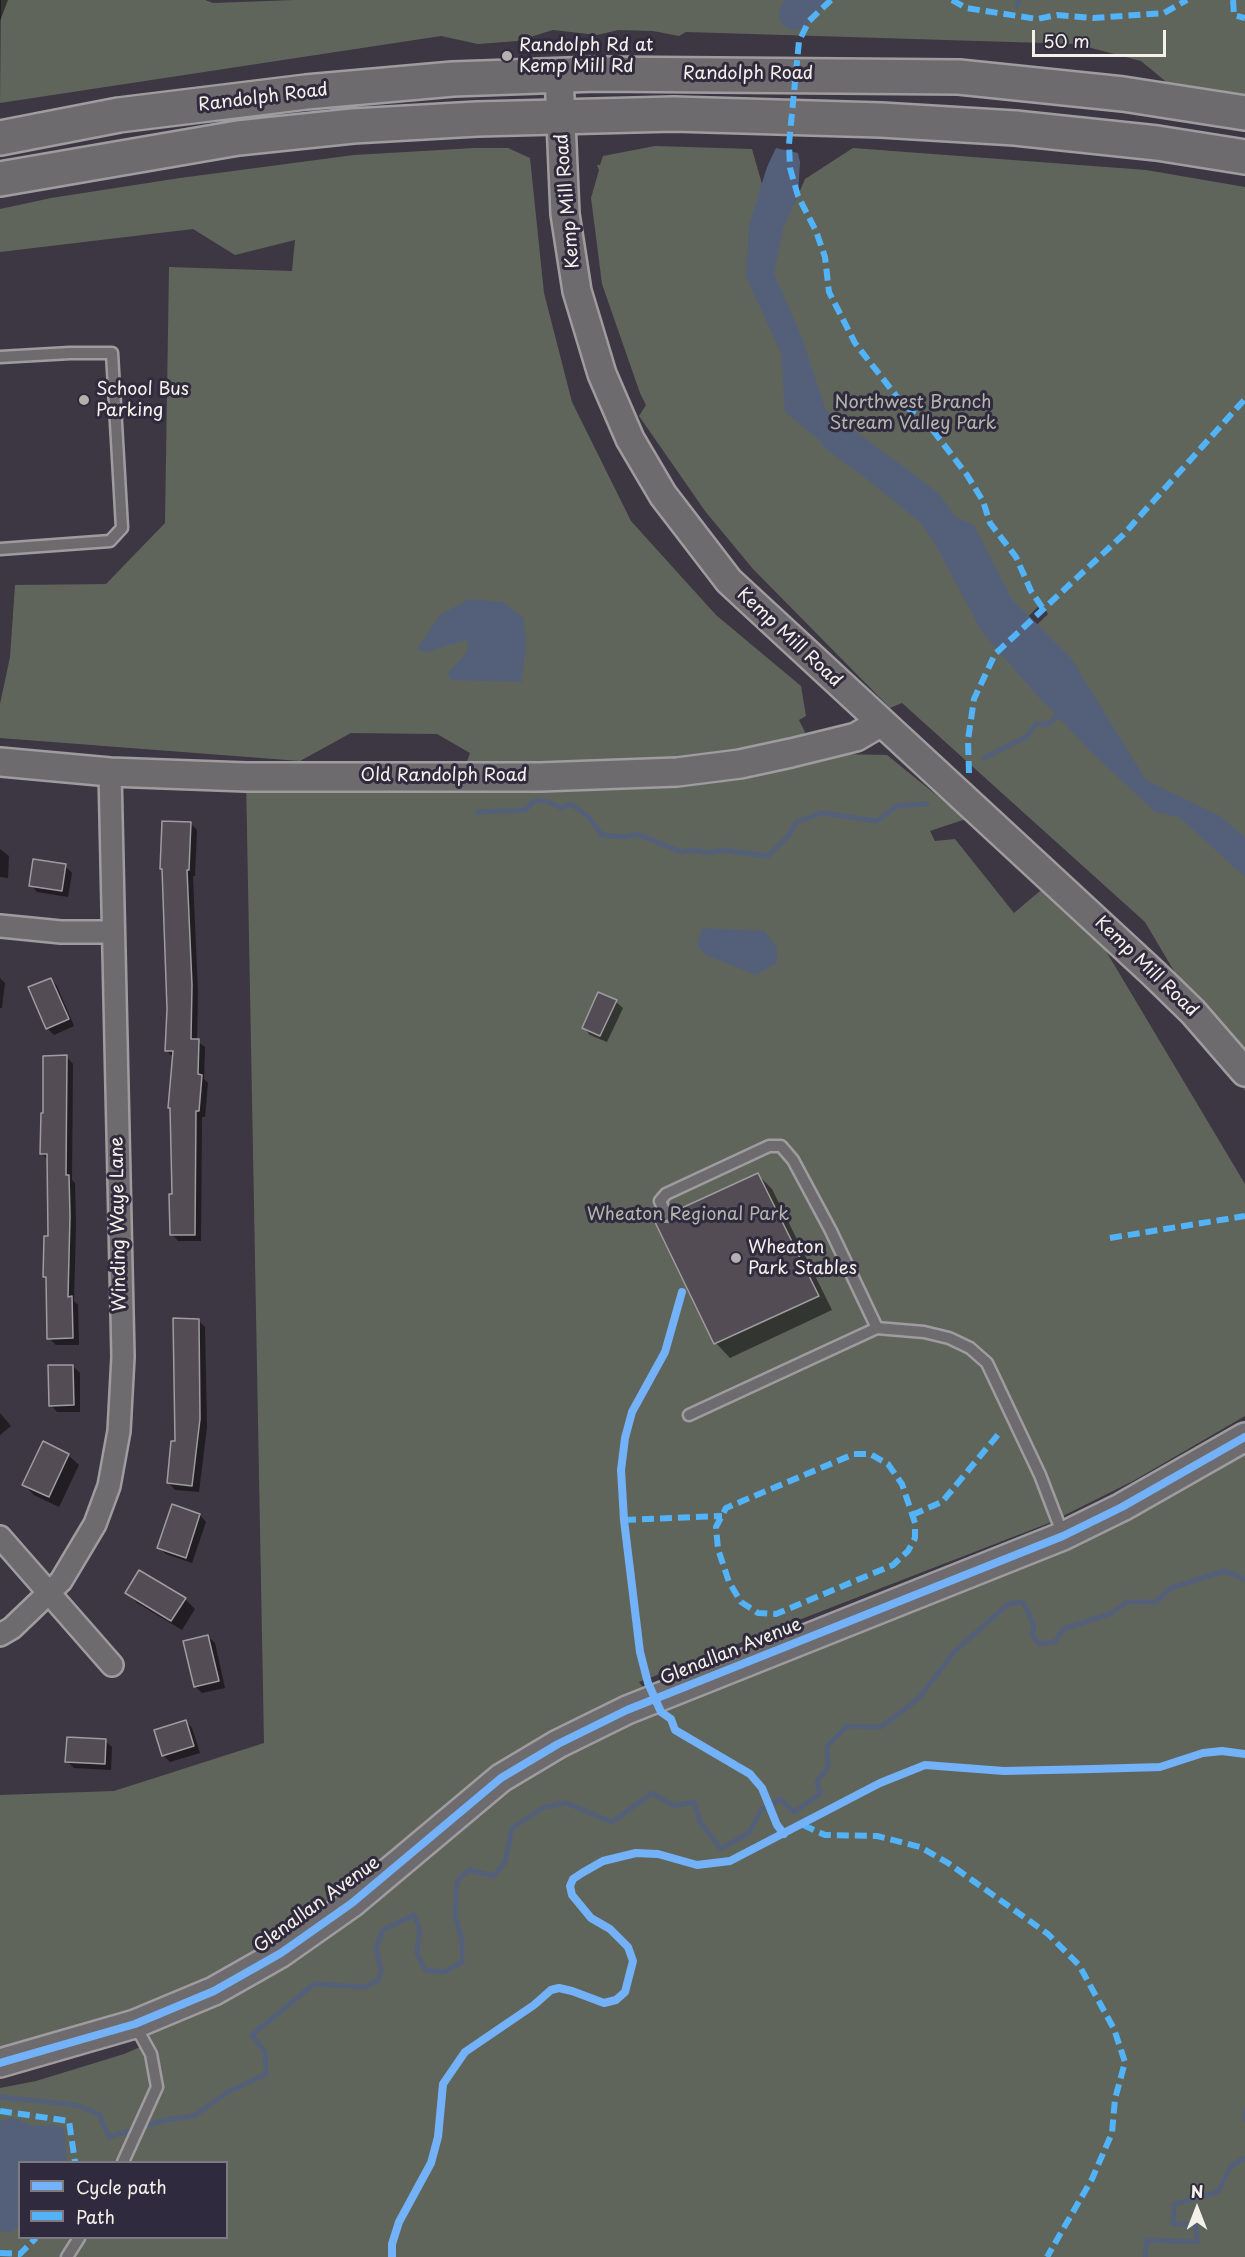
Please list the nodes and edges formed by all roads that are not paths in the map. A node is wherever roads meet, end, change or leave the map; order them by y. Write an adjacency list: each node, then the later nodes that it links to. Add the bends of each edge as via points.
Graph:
1 (559, 75): 2 (main road, Randolph Road, via 959,77 1123,94); 3 (street, Kemp Mill Road); 4 (main road, Randolph Road, via 453,79 306,92 119,115)
2 (1245, 113)
3 (560, 117): 5 (main road, Randolph Road, via 674,114 892,120 1156,143); 6 (main road, Randolph Road, via 385,124 237,138); 9 (street, Kemp Mill Road, via 565,214 577,291 602,374 630,439 663,495 729,581)
4 (0, 138)
5 (1245, 157)
6 (0, 179)
7 (0, 357): 8 (lane, via 112,353 122,528 110,541)
8 (0, 549)
9 (880, 723): 11 (street, Old Randolph Road, via 856,737 791,753 677,772 540,777 246,777); 14 (street, Kemp Mill Road, via 1155,974)
10 (0, 762): 11 (street, Old Randolph Road)
11 (111, 772): 13 (street, Winding Waye Lane)
12 (0, 926): 13 (street)
13 (112, 932): 21 (street, Winding Waye Lane, via 123,1357 119,1431 109,1486 95,1524 61,1581)
14 (1245, 1072)
15 (666, 1215): 16 (lane, via 660,1201 666,1194 769,1146 781,1146 793,1160 831,1231)
16 (877, 1328): 17 (lane); 19 (lane, via 949,1338 970,1348 987,1364 1040,1475)
17 (689, 1414)
18 (1245, 1437): 19 (street, Glenallan Avenue)
19 (1063, 1536): 24 (street, Glenallan Avenue, via 627,1710 558,1744 501,1778 352,1903 281,1953 214,1991)
20 (0, 1537): 21 (street)
21 (49, 1593): 22 (street, Winding Waye Lane); 23 (street)
22 (0, 1635)
23 (112, 1665)
24 (135, 2024): 25 (street, Glenallan Avenue); 26 (lane, via 150,2054 157,2087)
25 (0, 2063)
26 (124, 2161)
27 (78, 2239): 28 (lane)
28 (67, 2257)

